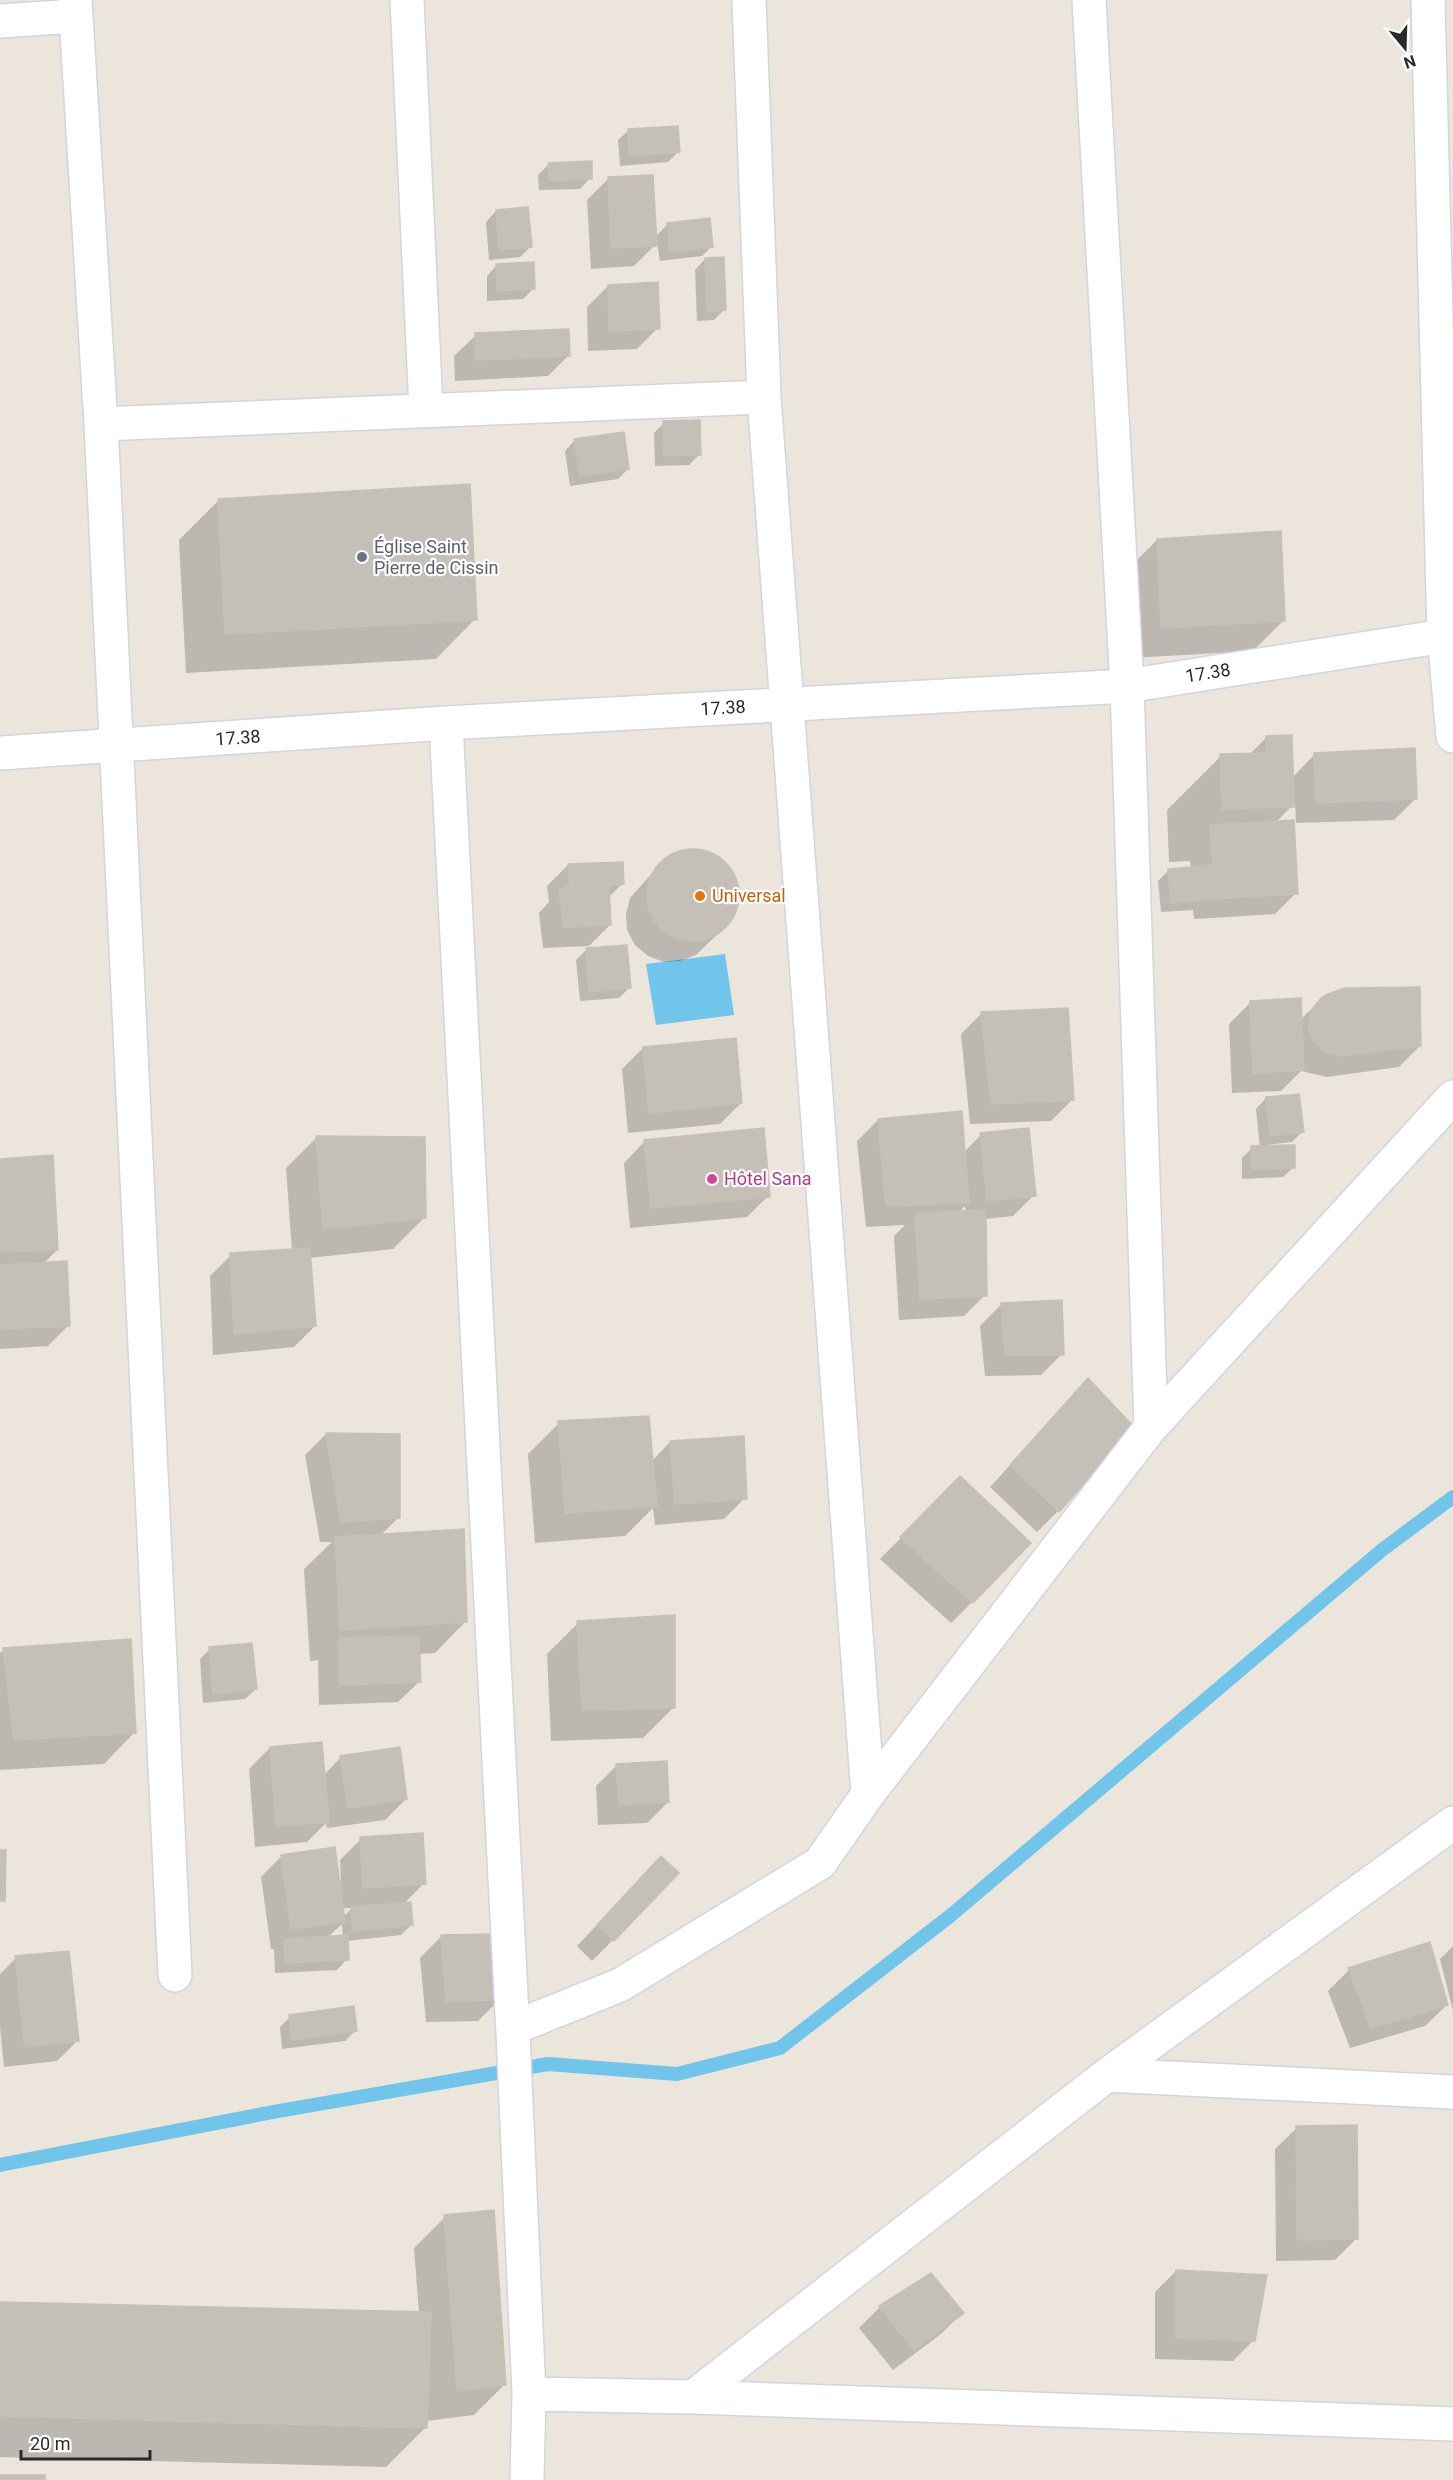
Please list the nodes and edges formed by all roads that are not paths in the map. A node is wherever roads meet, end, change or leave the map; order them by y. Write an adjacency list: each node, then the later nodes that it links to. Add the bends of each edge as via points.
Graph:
1 (407, 0): 8 (street)
2 (749, 0): 7 (street)
3 (1089, 0): 11 (street)
4 (1428, 0): 10 (street)
5 (75, 8): 6 (street); 9 (street)
6 (0, 21)
7 (764, 397): 8 (street); 12 (street)
8 (426, 410): 9 (street)
9 (101, 424): 15 (street)
10 (1448, 633): 11 (street, 17.38); 14 (street)
11 (1127, 686): 12 (street, 17.38); 18 (street)
12 (788, 704): 13 (street, 17.38); 19 (street)
13 (446, 723): 15 (street, 17.38); 22 (street)
14 (1453, 736)
15 (117, 747): 16 (street, 17.38); 21 (street)
16 (0, 753)
17 (1453, 1097): 18 (street)
18 (1151, 1427): 19 (street)
19 (868, 1794): 22 (street, via 820,1863 620,1985)
20 (1453, 1823): 23 (street)
21 (175, 1975)
22 (513, 2031): 25 (street)
23 (1107, 2075): 24 (street); 26 (street)
24 (1453, 2092)
25 (529, 2394): 26 (street); 28 (street)
26 (693, 2397): 27 (street)
27 (1453, 2424)
28 (527, 2480)

